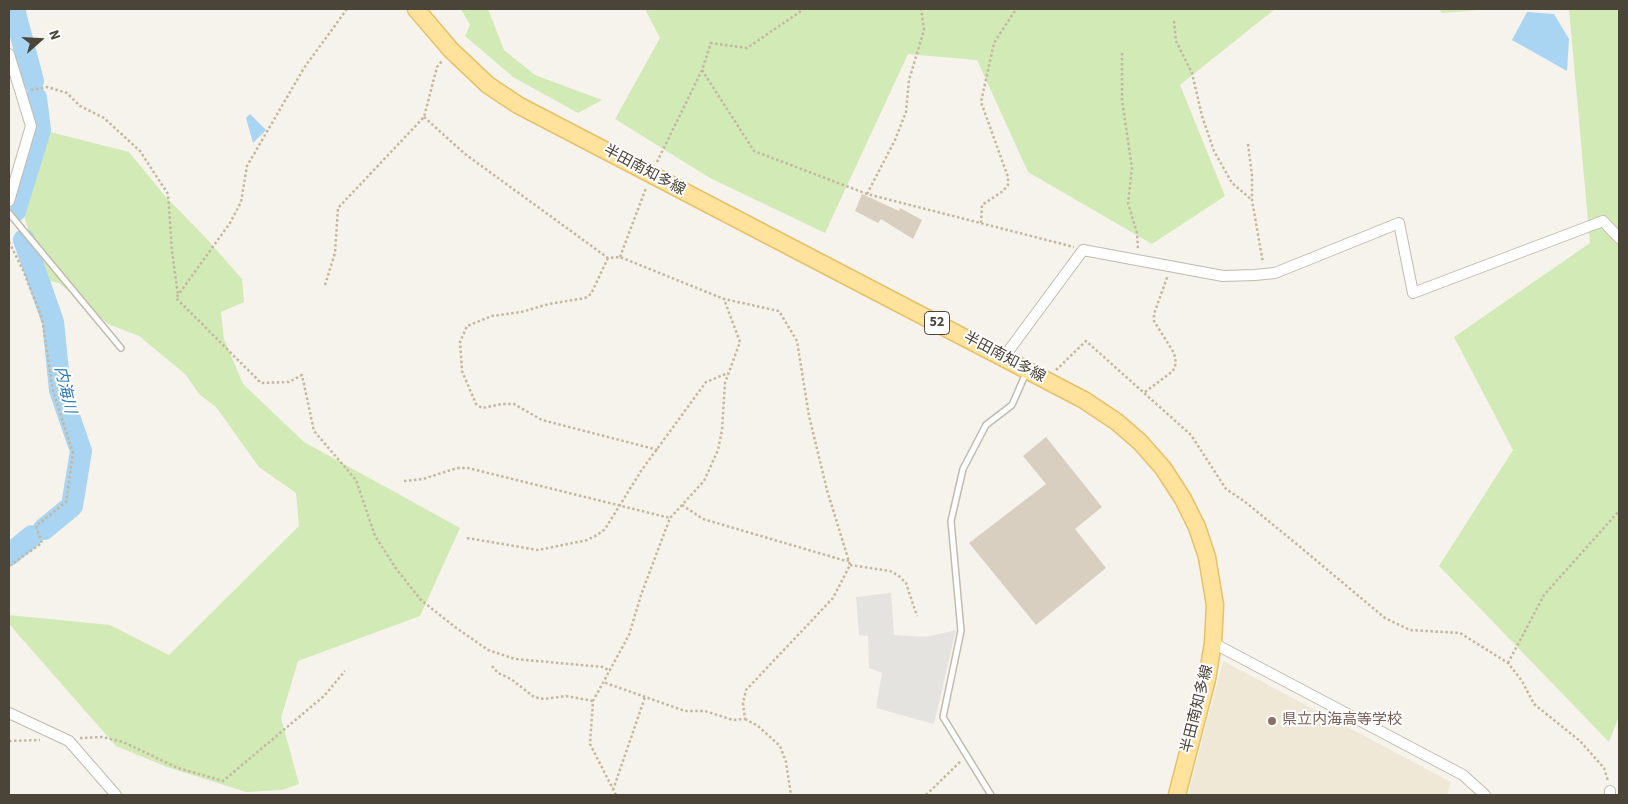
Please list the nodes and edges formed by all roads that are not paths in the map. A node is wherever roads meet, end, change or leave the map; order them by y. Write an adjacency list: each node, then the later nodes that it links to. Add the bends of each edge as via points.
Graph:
1 (416, 9): 7 (main road, 半田南知多線 / 52, via 488,85 518,105)
2 (9, 54): 3 (street, via 31,126)
3 (9, 201)
4 (9, 213): 6 (lane)
5 (1619, 238): 7 (street, via 1603,221 1413,293 1399,223 1275,273 1257,275 1224,276 1083,250)
6 (122, 348)
7 (1004, 358): 8 (main road, 半田南知多線 / 52)
8 (1027, 370): 9 (main road, 半田南知多線 / 52, via 1084,400 1117,422 1140,442 1168,476 1197,527 1207,557 1215,605); 12 (lane, via 1012,404 986,425 963,469 951,521 960,631 943,717)
9 (1213, 643): 13 (main road, 半田南知多線 / 52); 14 (street, via 1463,775)
10 (9, 713): 11 (street, via 69,741)
11 (116, 795)
12 (991, 795)
13 (1177, 795)
14 (1485, 795)

